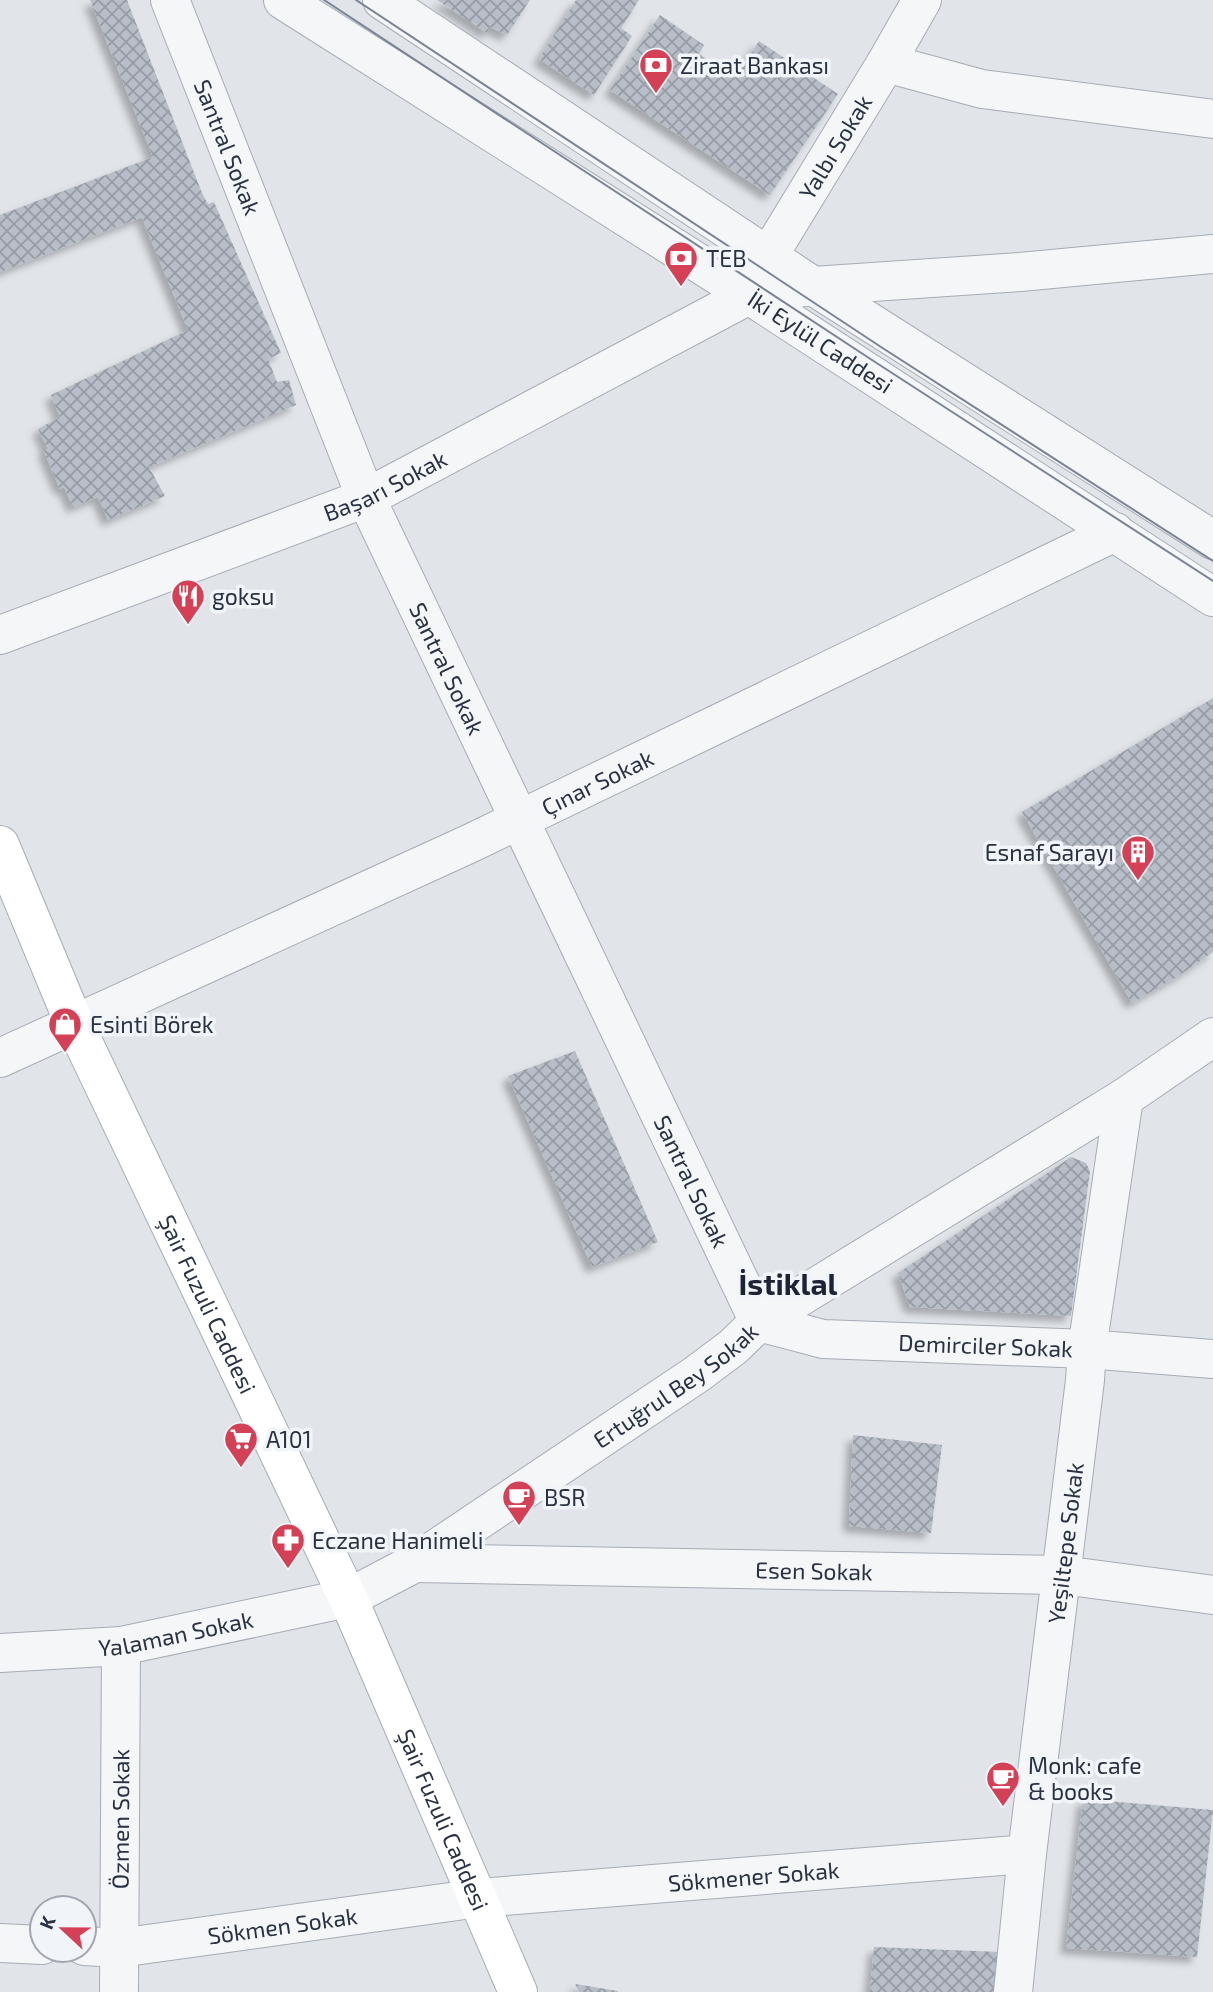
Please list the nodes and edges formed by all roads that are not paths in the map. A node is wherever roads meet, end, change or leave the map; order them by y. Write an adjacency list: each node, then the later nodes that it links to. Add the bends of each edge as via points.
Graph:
1 (170, 0): 11 (street, Santral Sokak)
2 (282, 0): 10 (street, İki Eylül Caddesi)
3 (382, 0): 8 (street)
4 (922, 0): 5 (street, Yalbı Sokak)
5 (886, 63): 6 (street, via 982,89); 8 (street, Yalbı Sokak)
6 (1213, 119)
7 (1213, 254): 9 (street, Başarı Sokak)
8 (769, 255): 9 (street); 10 (street, Yalbı Sokak)
9 (813, 286): 10 (street, Başarı Sokak); 13 (street)
10 (749, 295): 11 (street, Başarı Sokak); 12 (street, İki Eylül Caddesi)
11 (366, 498): 15 (street, Başarı Sokak); 16 (street, Santral Sokak)
12 (1115, 532): 14 (street, İki Eylül Caddesi); 16 (street, Çınar Sokak)
13 (1213, 540)
14 (1213, 597)
15 (0, 635)
16 (520, 818): 18 (street, Çınar Sokak); 22 (street, Santral Sokak)
17 (0, 845): 18 (main road, Şair Fuzuli Caddesi)
18 (74, 1023): 20 (street, Çınar Sokak); 28 (main road, Şair Fuzuli Caddesi)
19 (1213, 1037): 21 (street, Ertuğrul Bey Sokak)
20 (0, 1058)
21 (1124, 1098): 22 (street, Ertuğrul Bey Sokak); 23 (street, Yeşiltepe Sokak)
22 (759, 1322): 23 (street, Demirciler Sokak, via 823,1339); 25 (street, Ertuğrul Bey Sokak, via 697,1374)
23 (1087, 1349): 24 (street, Demirciler Sokak); 26 (street, Yeşiltepe Sokak)
24 (1213, 1359)
25 (415, 1563): 26 (street, Esen Sokak); 28 (street, Ertuğrul Bey Sokak)
26 (1062, 1575): 27 (street, Esen Sokak); 31 (street, Yeşiltepe Sokak)
27 (1213, 1595)
28 (348, 1598): 29 (street, Yalaman Sokak); 32 (main road, Şair Fuzuli Caddesi)
29 (121, 1646): 30 (street, Yalaman Sokak); 35 (street, Özmen Sokak)
30 (1, 1650)
31 (1027, 1854): 32 (street, Sökmener Sokak); 38 (street, Yeşiltepe Sokak)
32 (479, 1898): 35 (street, Sökmen Sokak); 37 (main road, Şair Fuzuli Caddesi)
33 (0, 1943): 34 (street)
34 (28, 1944)
35 (102, 1947): 36 (street, Özmen Sokak)
36 (119, 1992)
37 (518, 1992)
38 (1013, 1992)

